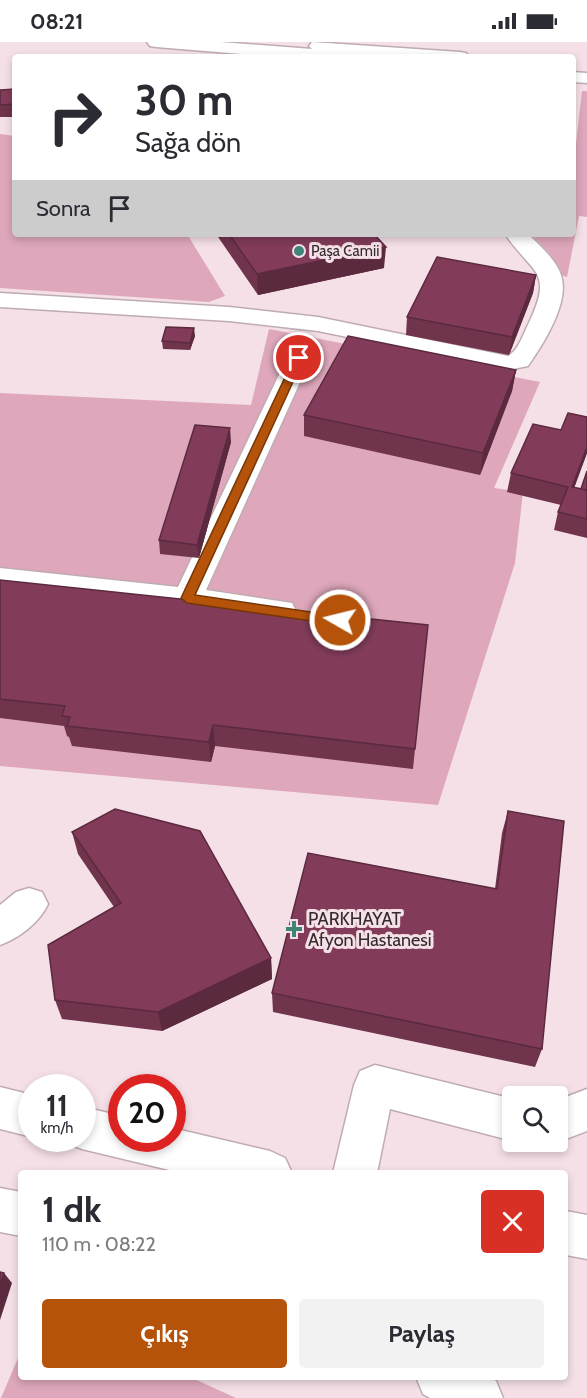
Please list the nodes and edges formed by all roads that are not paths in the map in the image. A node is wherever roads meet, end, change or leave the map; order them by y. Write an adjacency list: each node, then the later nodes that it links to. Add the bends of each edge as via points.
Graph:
1 (156, 42): 3 (street)
2 (274, 42): 3 (street)
3 (348, 49): 4 (street)
4 (418, 54)
5 (518, 237): 6 (street, via 551,277 552,294 529,350 519,361 508,363 318,324 229,314)
6 (0, 300)
7 (299, 358): 9 (street)
8 (0, 578): 9 (street)
9 (187, 598): 10 (street)
10 (312, 616)
11 (29, 904): 12 (street)
12 (0, 928)
13 (0, 1108): 15 (street)
14 (587, 1110): 17 (street)
15 (18, 1112)
16 (502, 1117): 20 (street, via 375,1085)
17 (568, 1117)
18 (184, 1152): 19 (street)
19 (258, 1170)
20 (356, 1170)
21 (0, 1210): 22 (street)
22 (18, 1213)
23 (568, 1233): 24 (street)
24 (587, 1237)
25 (434, 1380): 27 (street)
26 (446, 1380): 28 (street)
27 (443, 1398)
28 (479, 1398)

